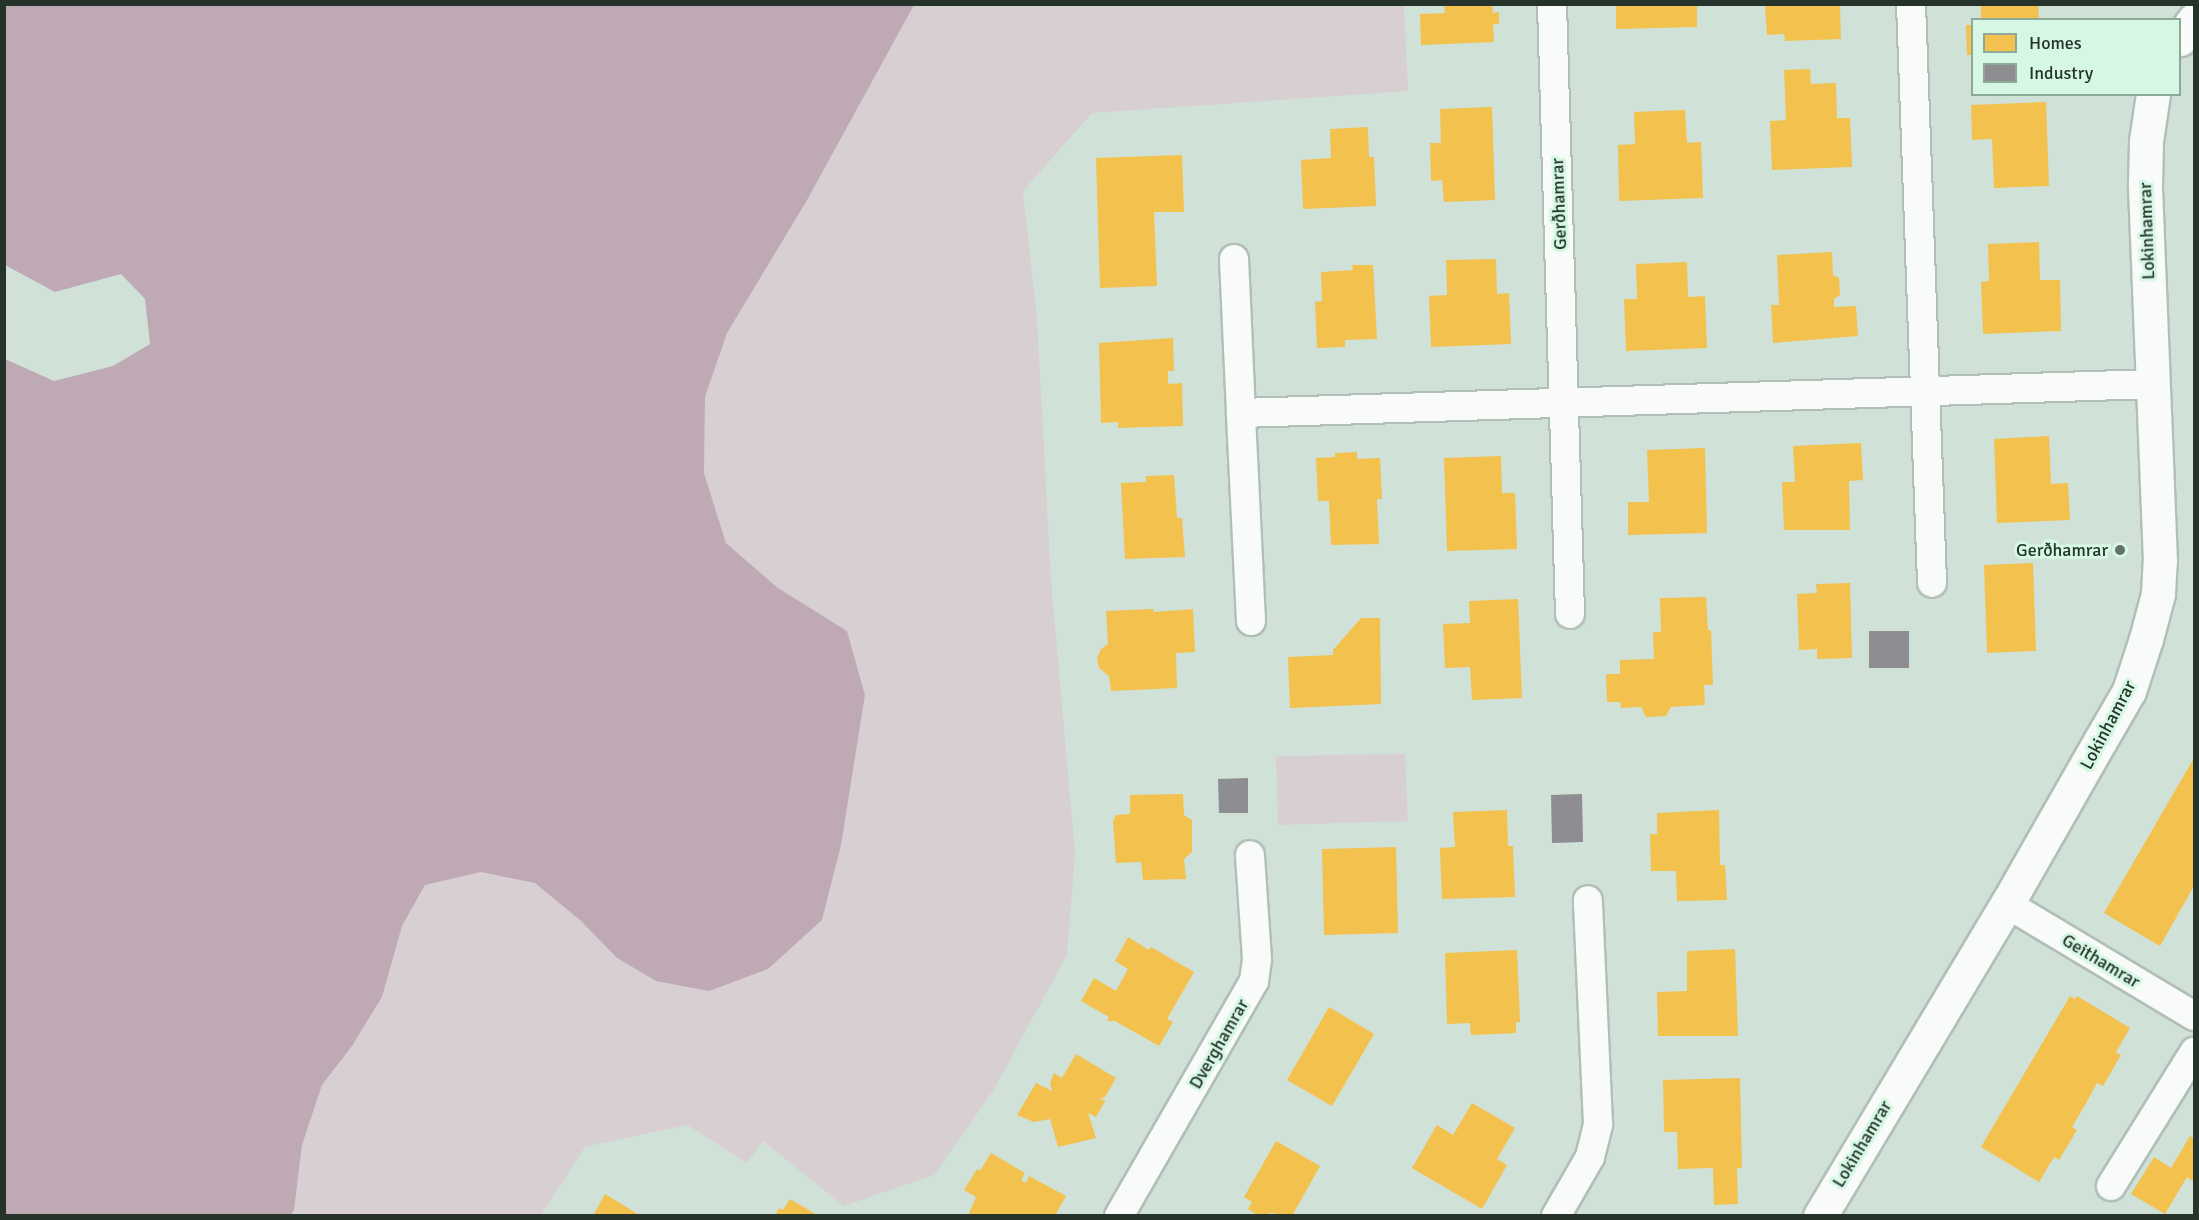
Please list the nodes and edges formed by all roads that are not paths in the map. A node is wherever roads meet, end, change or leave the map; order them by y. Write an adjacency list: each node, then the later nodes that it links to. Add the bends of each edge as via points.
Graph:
1 (1552, 4): 9 (street, Gerðhamrar)
2 (1911, 4): 8 (street)
3 (2194, 20): 4 (street)
4 (2181, 38)
5 (2153, 96): 7 (street, Lokinhamrar, via 2145,183)
6 (1234, 259): 10 (street)
7 (2153, 384): 8 (street); 16 (street, Lokinhamrar, via 2160,561 2158,594 2146,639 2129,691)
8 (1925, 391): 9 (street); 11 (street)
9 (1565, 403): 10 (street); 12 (street, Gerðhamrar)
10 (1241, 413): 13 (street)
11 (1932, 583)
12 (1570, 614)
13 (1251, 621)
14 (1250, 855): 20 (street, Dverghamrar, via 1257,959 1254,981)
15 (1588, 900): 21 (street, via 1598,1124 1590,1157)
16 (2007, 904): 17 (street, Geithamrar); 22 (street, Lokinhamrar)
17 (2194, 1016)
18 (2194, 1052): 19 (street)
19 (2111, 1186)
20 (1119, 1215)
21 (1556, 1215)
22 (1820, 1215)

